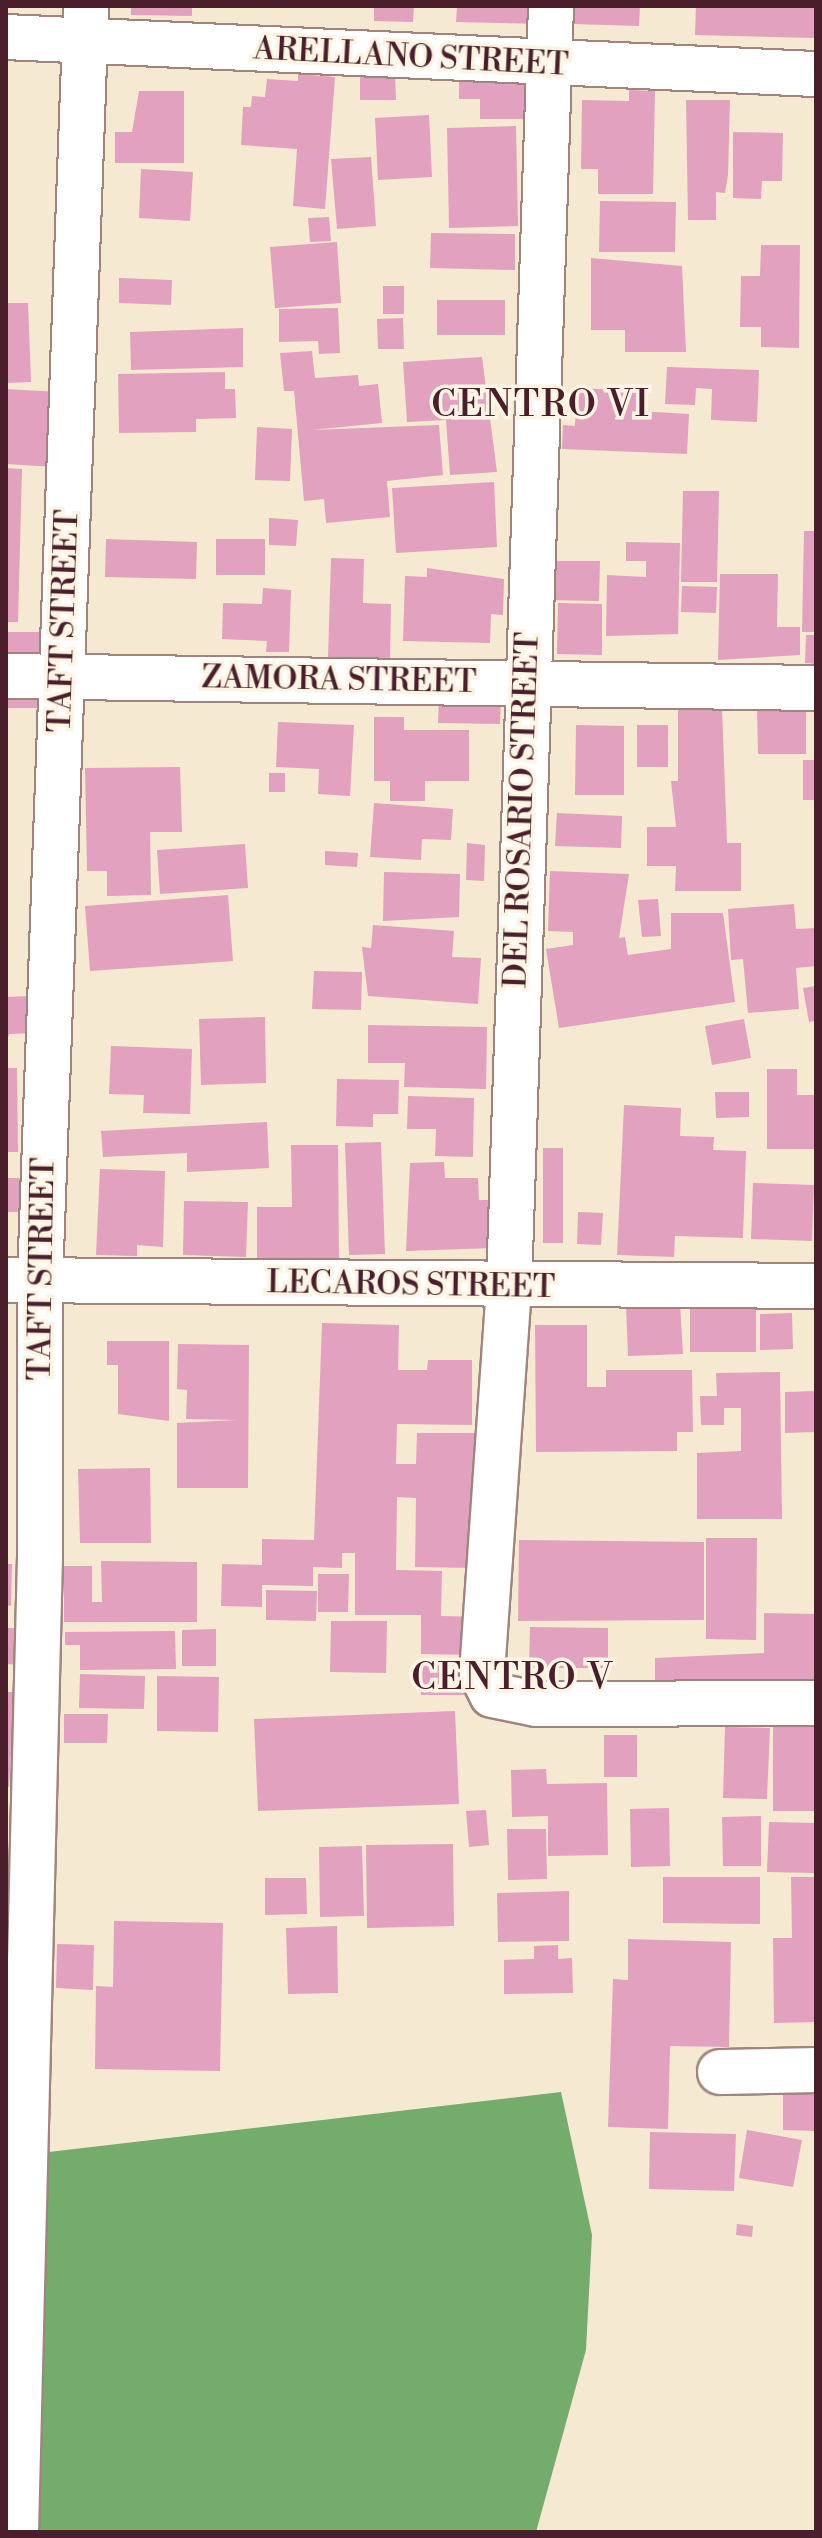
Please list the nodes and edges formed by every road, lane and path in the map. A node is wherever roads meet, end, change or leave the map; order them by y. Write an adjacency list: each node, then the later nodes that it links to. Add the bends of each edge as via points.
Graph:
1 (551, 6): 4 (street, DEL ROSARIO STREET)
2 (86, 22): 3 (street, ARELLANO STREET); 4 (street, ARELLANO STREET); 7 (street, TAFT STREET)
3 (6, 37)
4 (549, 66): 5 (street, ARELLANO STREET); 8 (street, DEL ROSARIO STREET)
5 (816, 74)
6 (6, 676): 7 (street, ZAMORA STREET)
7 (63, 678): 8 (street, ZAMORA STREET); 10 (street, TAFT STREET)
8 (525, 682): 9 (street, ZAMORA STREET); 12 (street, DEL ROSARIO STREET)
9 (816, 688)
10 (23, 1280): 12 (street, LECAROS STREET); 16 (street, TAFT STREET, via 40,1558)
11 (816, 1286): 12 (street, LECAROS STREET)
12 (509, 1287): 13 (street, DEL ROSARIO STREET, via 483,1613 486,1689 506,1701)
13 (816, 1703)
14 (816, 2070): 15 (street)
15 (720, 2072)
16 (16, 2532)

